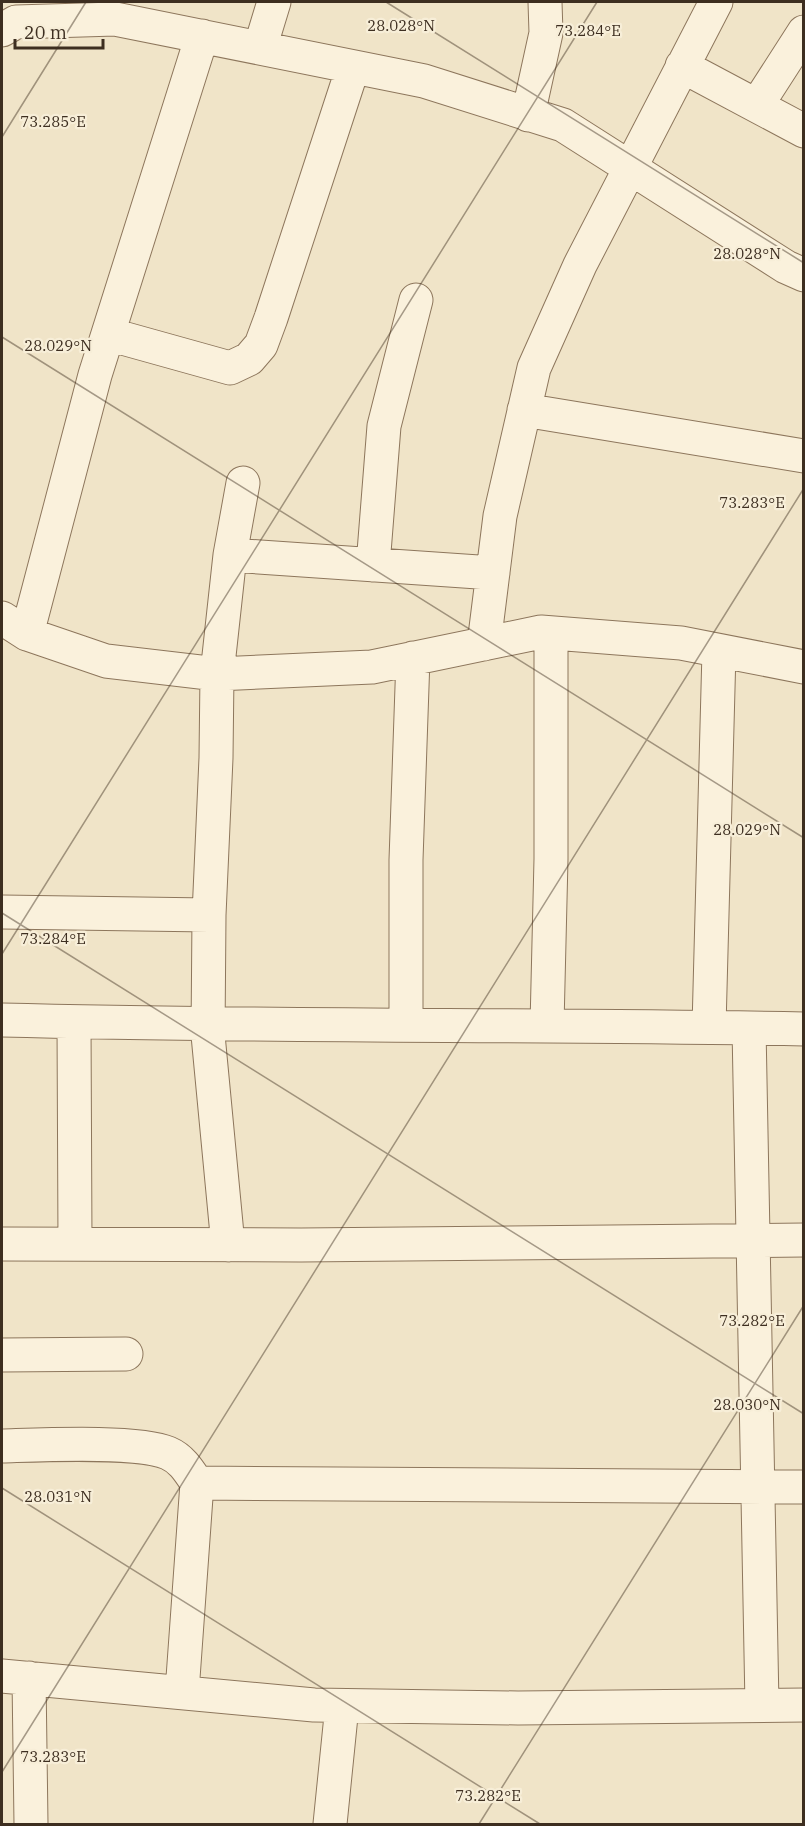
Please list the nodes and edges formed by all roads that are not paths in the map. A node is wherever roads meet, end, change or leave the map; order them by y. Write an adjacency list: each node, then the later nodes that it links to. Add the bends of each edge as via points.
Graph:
1 (274, 2): 7 (street)
2 (545, 2): 11 (street, via 546,33)
3 (716, 2): 8 (street)
4 (2, 30): 6 (street, via 16,22 115,19)
5 (804, 32): 10 (street)
6 (202, 36): 7 (street); 16 (street)
7 (260, 48): 9 (street)
8 (682, 66): 10 (street); 13 (street)
9 (353, 67): 11 (street, via 424,81); 16 (street, via 271,318 261,345 249,359 230,368 220,367)
10 (757, 105): 12 (street)
11 (528, 115): 13 (street, via 563,125)
12 (804, 131)
13 (630, 167): 14 (street); 17 (street, via 534,368)
14 (804, 275)
15 (416, 300): 21 (street, via 384,426)
16 (108, 334): 23 (street)
17 (524, 410): 18 (street); 22 (street, via 500,516)
18 (804, 456)
19 (243, 483): 20 (street)
20 (230, 555): 21 (street); 29 (street)
21 (373, 565): 22 (street)
22 (493, 573): 25 (street)
23 (14, 626): 29 (street, via 106,661)
24 (551, 633): 25 (street); 26 (street, via 681,643); 35 (street)
25 (484, 644): 27 (street)
26 (719, 651): 28 (street); 37 (street)
27 (413, 658): 29 (street, via 372,667); 34 (street, via 406,860)
28 (804, 667)
29 (216, 674): 31 (street)
30 (2, 912): 31 (street)
31 (208, 915): 36 (street)
32 (2, 1020): 33 (street)
33 (74, 1022): 36 (street); 43 (street)
34 (406, 1025): 35 (street); 36 (street)
35 (547, 1025): 37 (street)
36 (208, 1026): 44 (street)
37 (710, 1027): 38 (street)
38 (749, 1028): 39 (street); 41 (street)
39 (804, 1029)
40 (804, 1239): 41 (street)
41 (754, 1240): 44 (street); 49 (street)
42 (2, 1244): 43 (street)
43 (75, 1244): 44 (street)
44 (228, 1245)
45 (126, 1354): 46 (street)
46 (2, 1355)
47 (2, 1446): 48 (street, via 142,1447 176,1458)
48 (197, 1483): 49 (street); 52 (street)
49 (757, 1487): 50 (street); 53 (street)
50 (804, 1487)
51 (15, 1677): 52 (street); 56 (street)
52 (182, 1692): 55 (street)
53 (762, 1705): 54 (street); 55 (street)
54 (804, 1705)
55 (342, 1706): 57 (street)
56 (31, 1824)
57 (330, 1824)

